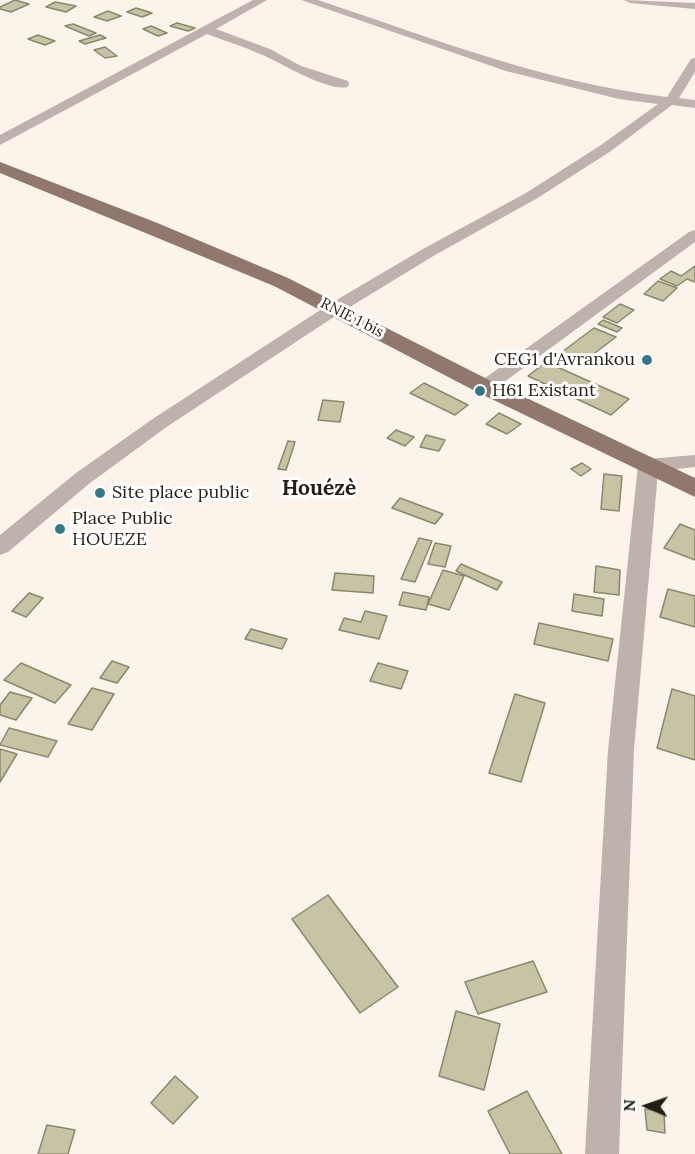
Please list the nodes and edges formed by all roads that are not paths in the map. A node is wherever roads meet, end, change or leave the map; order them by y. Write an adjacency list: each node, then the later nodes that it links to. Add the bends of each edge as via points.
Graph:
1 (261, 0): 5 (street)
2 (307, 0): 8 (street, via 510,68 619,95)
3 (630, 0): 4 (street)
4 (695, 6)
5 (208, 30): 7 (street, via 257,48 297,69); 10 (street)
6 (695, 62): 8 (street)
7 (343, 84)
8 (671, 100): 9 (street); 13 (street, via 531,196)
9 (695, 104)
10 (0, 141)
11 (0, 167): 13 (main road, RNIE 1 bis, via 239,263)
12 (695, 235): 14 (street)
13 (334, 309): 14 (main road, RNIE 1 bis); 18 (street, via 161,422 83,478)
14 (485, 387): 16 (main road, RNIE 1 bis)
15 (695, 461): 16 (street)
16 (648, 465): 17 (main road, RNIE 1 bis); 19 (street, via 621,750)
17 (695, 488)
18 (0, 547)
19 (602, 1154)

